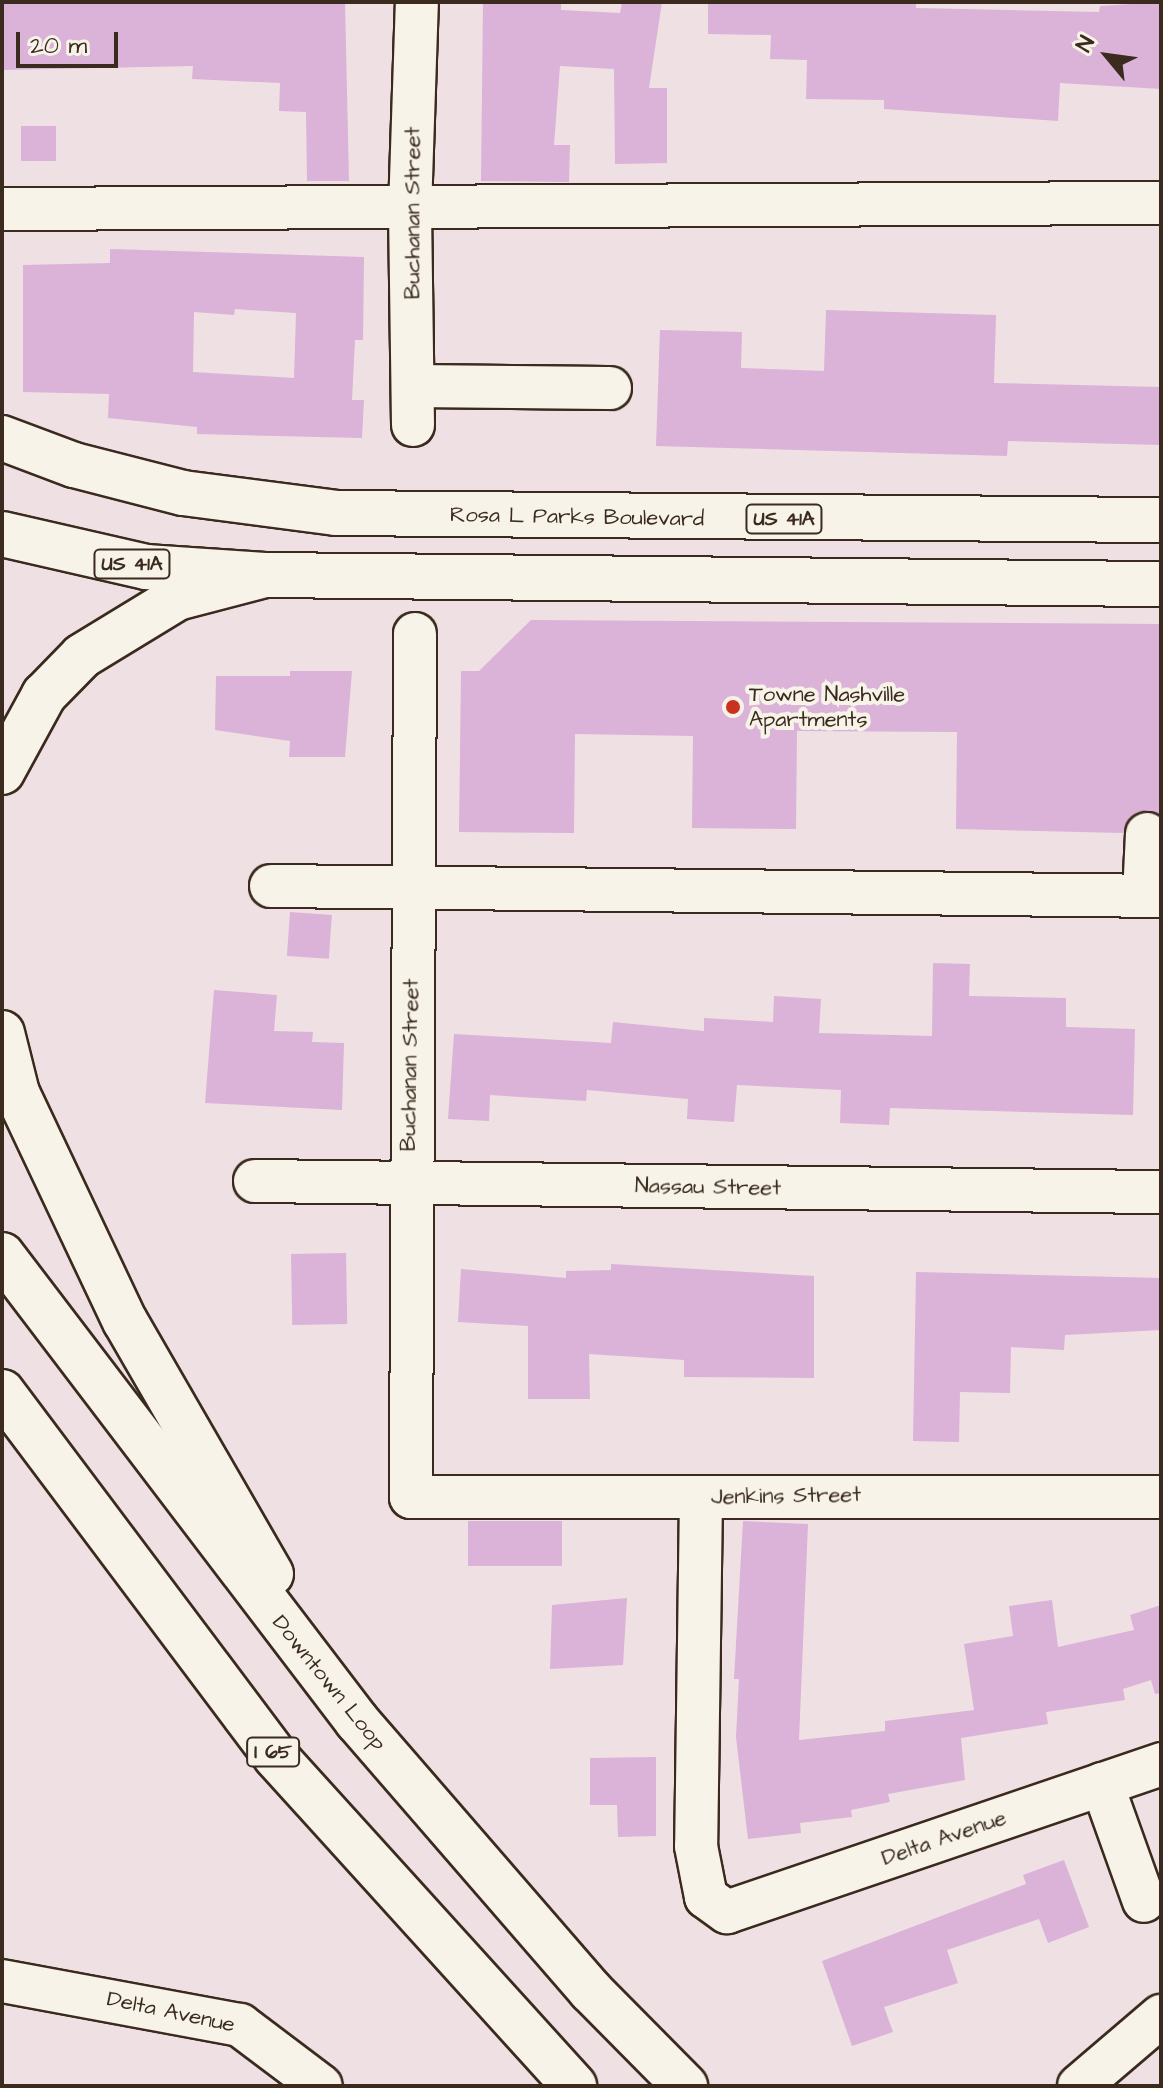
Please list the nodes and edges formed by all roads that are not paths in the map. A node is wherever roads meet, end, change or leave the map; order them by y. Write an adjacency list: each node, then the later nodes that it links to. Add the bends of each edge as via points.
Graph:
1 (417, 2): 4 (street, Buchanan Street)
2 (1161, 203): 4 (street)
3 (2, 209): 4 (street)
4 (410, 210): 5 (street, Buchanan Street, via 413,405)
5 (610, 388)
6 (2, 438): 7 (main road, Rosa L Parks Boulevard / US 41A, via 74,465 183,493 336,513)
7 (1161, 520)
8 (2, 534): 9 (main road, US 41A, via 146,567)
9 (265, 575): 10 (main road, US 41A); 12 (main road, via 177,598 82,656 44,695)
10 (1161, 584)
11 (415, 634): 15 (street, Buchanan Street)
12 (2, 772)
13 (1147, 834): 16 (street)
14 (271, 886): 15 (street)
15 (412, 886): 16 (street); 19 (street, Buchanan Street)
16 (1152, 895)
17 (2, 1033): 26 (main road, via 17,1093 125,1321)
18 (255, 1181): 19 (street, Nassau Street)
19 (409, 1183): 20 (street, Nassau Street); 23 (street, Buchanan Street)
20 (1161, 1192)
21 (2, 1255): 26 (main road, Downtown Loop)
22 (2, 1392): 33 (main road, I 65, via 276,1757)
23 (411, 1497): 25 (street, Jenkins Street)
24 (1161, 1497): 25 (street, Jenkins Street)
25 (701, 1498): 28 (street, Delta Avenue, via 696,1846 706,1897 727,1912)
26 (357, 1721): 34 (main road, Downtown Loop, via 591,1991)
27 (1161, 1764): 28 (street, Delta Avenue)
28 (1102, 1784): 29 (street)
29 (1144, 1901)
30 (2, 1981): 32 (street, Delta Avenue, via 240,2025)
31 (1161, 2016): 35 (street)
32 (321, 2086)
33 (574, 2086)
34 (685, 2086)
35 (1079, 2086)

